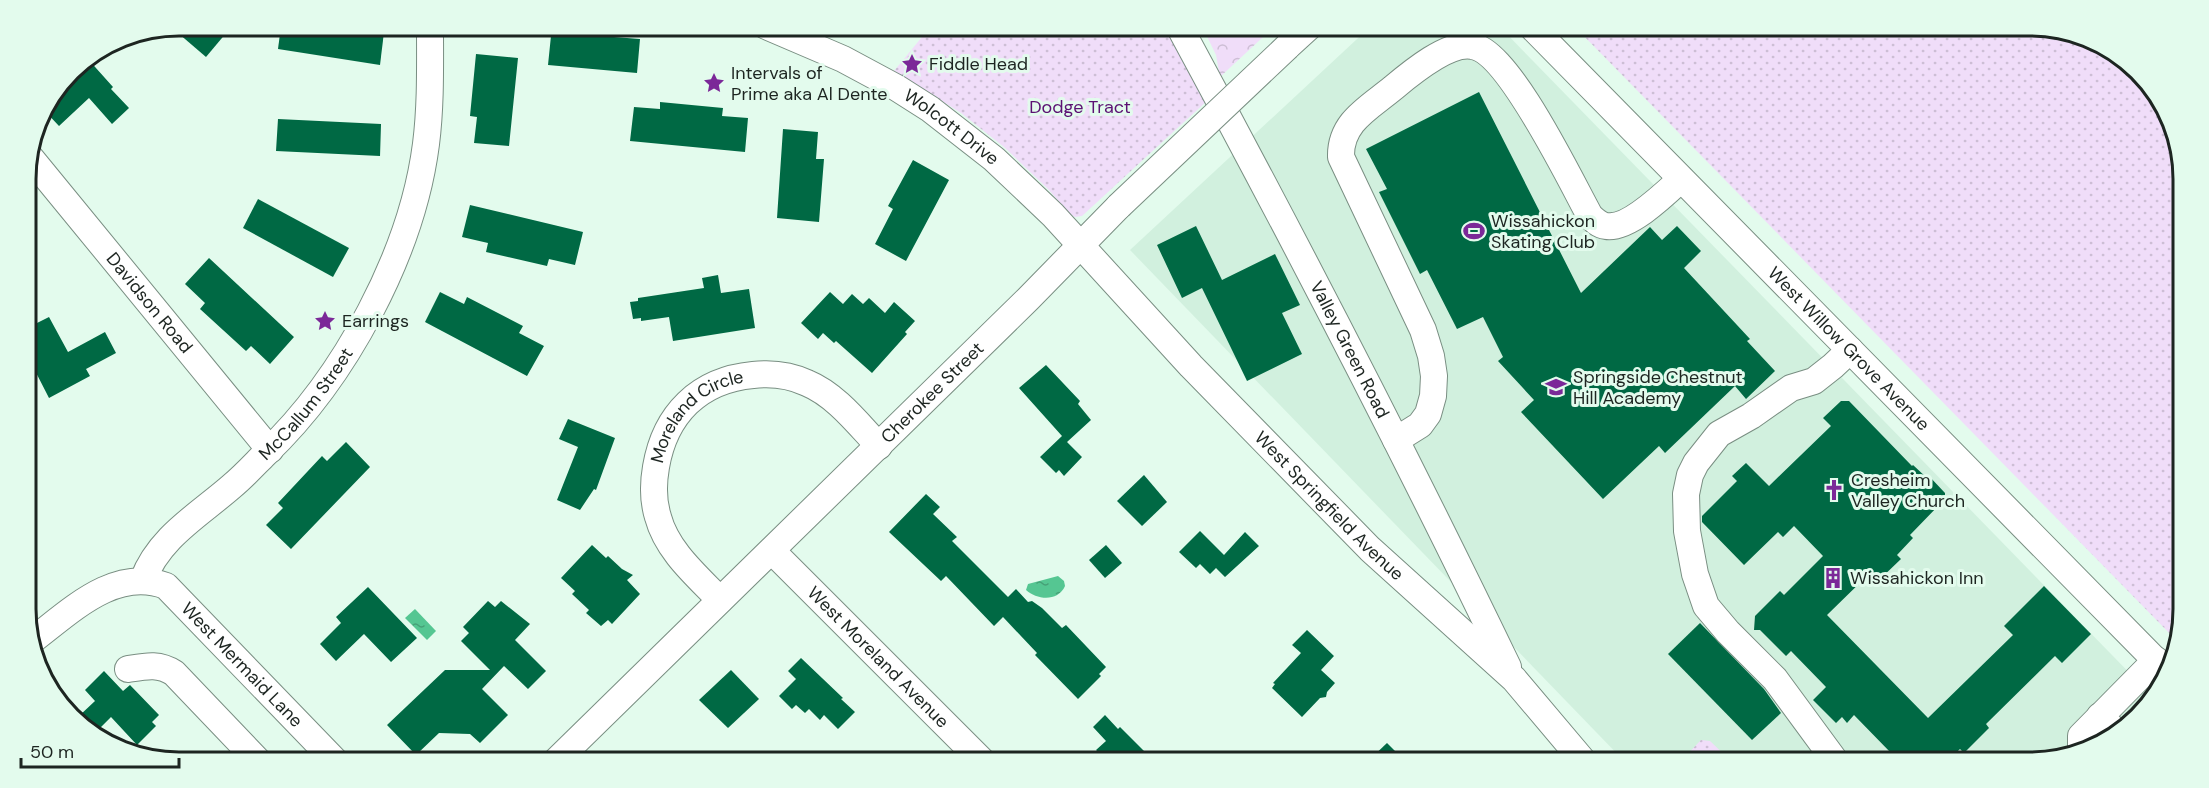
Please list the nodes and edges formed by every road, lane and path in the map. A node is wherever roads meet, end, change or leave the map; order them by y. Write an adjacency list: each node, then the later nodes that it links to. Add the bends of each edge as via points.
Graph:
1 (429, 36): 12 (street, McCallum Street, via 426,146 401,240 387,276 347,351 322,389)
2 (792, 36): 8 (street, Wolcott Drive, via 843,59 930,109 994,159)
3 (1184, 36): 10 (street, Valley Green Road)
4 (1299, 36): 8 (street, Cherokee Street, bridge)
5 (1541, 36): 7 (street, West Willow Grove Avenue)
6 (37, 165): 12 (street, Davidson Road)
7 (1681, 179): 9 (street, West Willow Grove Avenue); 10 (street, via 1628,221 1607,227 1596,223 1509,76 1491,55 1471,45 1439,55 1351,123 1340,144 1341,157 1423,330 1434,376 1428,414 1420,425)
8 (1080, 245): 11 (street, Cherokee Street); 19 (street, West Springfield Avenue, via 1370,549)
9 (1850, 350): 17 (street, West Willow Grove Avenue); 27 (street, via 1814,381 1791,388 1719,434 1696,462 1686,494 1693,563 1706,606 1775,679)
10 (1396, 440): 19 (street, Valley Green Road)
11 (879, 446): 13 (street, Cherokee Street); 15 (street, Moreland Circle, via 825,393 789,377 768,374 724,381 684,406 668,427 659,451 654,496 658,518 680,558)
12 (270, 450): 14 (street, McCallum Street, via 177,531 157,552)
13 (772, 551): 15 (street, Cherokee Street); 25 (street, West Moreland Avenue)
14 (143, 580): 16 (street, via 102,591); 23 (street, West Mermaid Lane, via 166,586 174,593)
15 (720, 600): 24 (street, Cherokee Street)
16 (39, 636)
17 (2161, 665): 20 (street)
18 (128, 669): 22 (street, via 153,665 174,673)
19 (1514, 679): 26 (street, West Springfield Avenue)
20 (2109, 724): 21 (street, via 2081,736)
21 (2081, 742)
22 (249, 752)
23 (326, 752)
24 (565, 752)
25 (973, 752)
26 (1576, 752)
27 (1829, 752)

